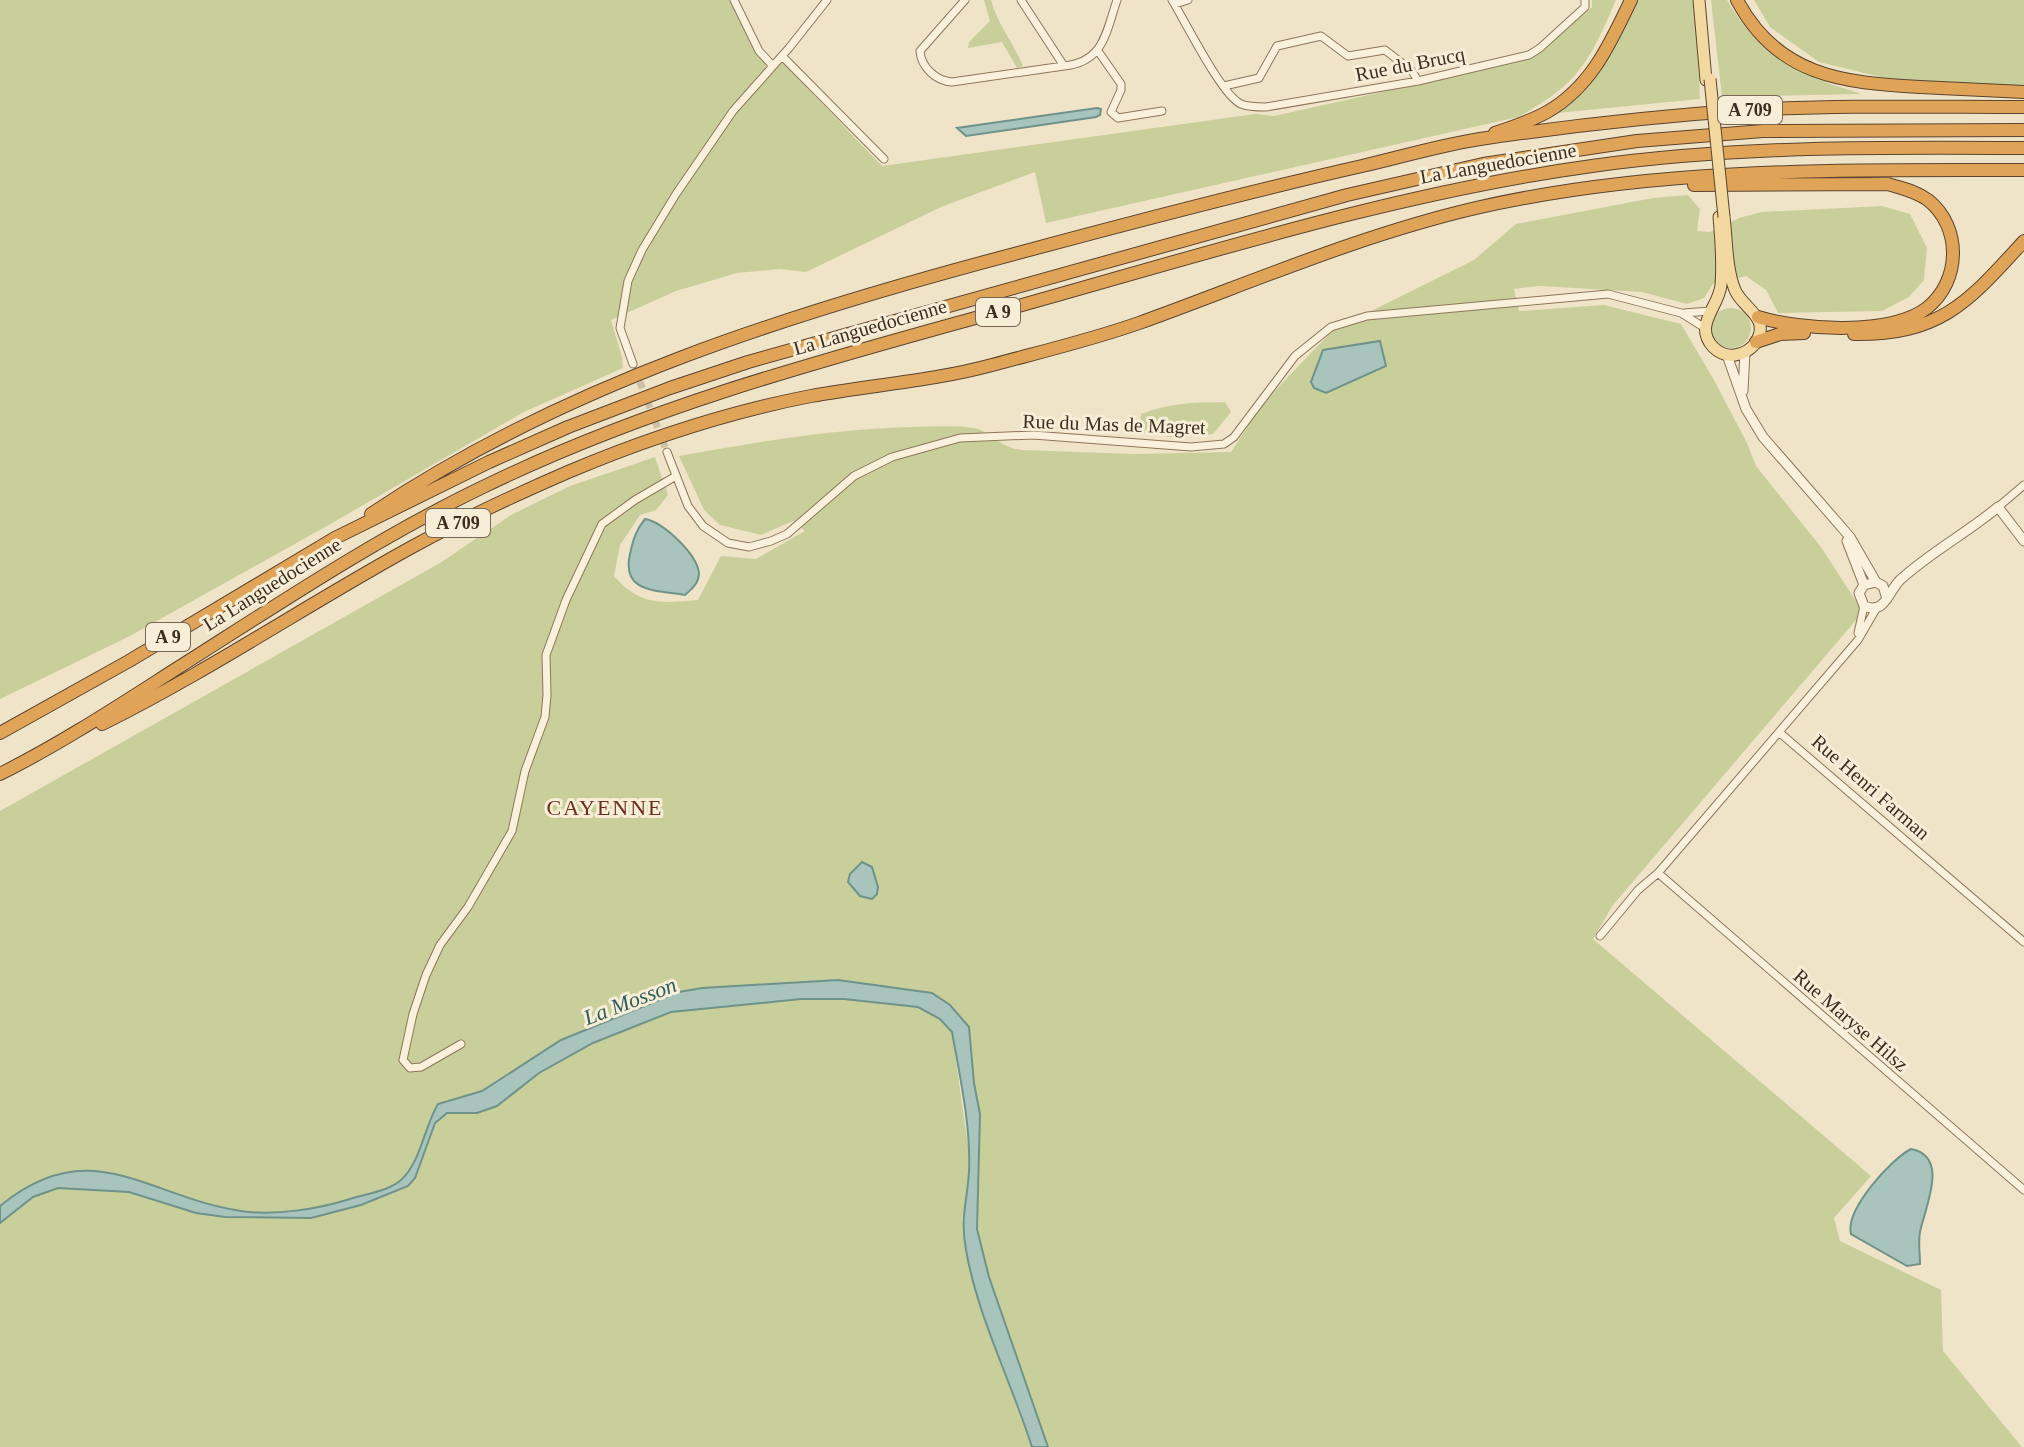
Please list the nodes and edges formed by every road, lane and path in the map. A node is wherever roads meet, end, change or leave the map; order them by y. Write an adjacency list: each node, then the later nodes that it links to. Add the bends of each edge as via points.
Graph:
1 (734, 0): 14 (street, via 759,51)
2 (827, 0): 13 (street)
3 (965, 0): 15 (street, via 920,51 923,65 941,80)
4 (1021, 0): 15 (street)
5 (1117, 0): 12 (street)
6 (1188, 0): 11 (street)
7 (1585, 0): 16 (street, Rue du Brucq, via 1585,7 1529,55)
8 (1631, 0): 22 (highway, via 1600,61 1573,93 1536,118)
9 (1702, 0): 27 (main road, bridge)
10 (1737, 0): 18 (highway, via 1775,48 1829,77)
11 (1174, 2): 17 (street)
12 (1098, 51): 15 (street, via 1086,62); 20 (street, via 1121,84 1113,116)
13 (782, 56): 14 (street); 24 (street)
14 (772, 65): 37 (street, via 733,111 642,250 628,281 620,328)
15 (1064, 66)
16 (1418, 81): 17 (street, Rue du Brucq, via 1266,107 1238,103); 17 (street, via 1385,50 1348,56 1317,36 1277,46 1261,77)
17 (1224, 86)
18 (2024, 92)
19 (2024, 107): 22 (highway, A 709, via 1750,110)
20 (1162, 111)
21 (2024, 130): 44 (highway, La Languedocienne / A 9, via 1813,129 1663,139 1515,159 1375,188 707,375 541,439)
22 (1477, 140): 44 (highway, A 709, via 1148,217 773,324 518,429 429,477)
23 (2024, 148): 55 (highway, La Languedocienne / A 9, via 1757,151 1591,166 1498,181 1348,215 748,382 602,434 437,509 334,568)
24 (884, 159)
25 (2024, 170): 26 (highway, A 709, via 1747,173)
26 (1618, 185): 32 (highway, via 1888,184 1928,200 1952,233 1948,281 1927,308 1910,317 1854,326 1788,324); 55 (highway, A 709, via 1440,217 1132,325 962,372 771,404 645,442 440,532 189,680)
27 (1721, 217): 29 (main road, via 1736,292); 30 (main road, via 1720,290)
28 (2024, 241): 34 (highway, via 1969,299 1928,323 1876,334 1780,334)
29 (1744, 303): 30 (main road, via 1728,300); 32 (main road)
30 (1712, 309): 31 (street, Rue du Mas de Magret); 33 (main road)
31 (1681, 313): 33 (street, Rue du Mas de Magret); 40 (street, Rue du Mas de Magret, via 1608,294 1367,316 1331,327 1295,356 1224,444 1191,447 1033,435 960,438 892,457 854,476 787,534 749,547 728,543 703,526)
32 (1758, 317): 34 (main road)
33 (1705, 328): 36 (main road, via 1711,345)
34 (1756, 342): 35 (main road)
35 (1745, 352): 36 (main road); 38 (street)
36 (1727, 355): 38 (street)
37 (633, 364)
38 (1743, 394): 43 (street, via 1763,437)
39 (667, 452): 40 (street, Rue du Mas de Magret)
40 (676, 476): 60 (street, via 602,524 566,600 546,655 545,717 525,771 512,831 440,945 413,1014 403,1060 410,1068 421,1067)
41 (2024, 485): 42 (street)
42 (1998, 507): 45 (street); 46 (street)
43 (1841, 527): 47 (street); 48 (street)
44 (335, 538): 53 (highway, La Languedocienne / A 9)
45 (2024, 541)
46 (1903, 578): 47 (street); 49 (street)
47 (1880, 584): 48 (street); 49 (street)
48 (1864, 585): 50 (street, via 1859,593)
49 (1887, 599): 51 (street)
50 (1864, 606): 51 (street); 52 (street)
51 (1876, 609): 52 (street)
52 (1853, 646): 54 (street)
53 (0, 733)
54 (1780, 733): 57 (street); 59 (street, Rue Henri Farman)
55 (56, 746): 56 (highway, La Languedocienne / A 9)
56 (0, 774)
57 (1658, 873): 58 (street); 61 (street, Rue Maryse Hilsz)
58 (1600, 936)
59 (2024, 942)
60 (461, 1044)
61 (2024, 1190)

